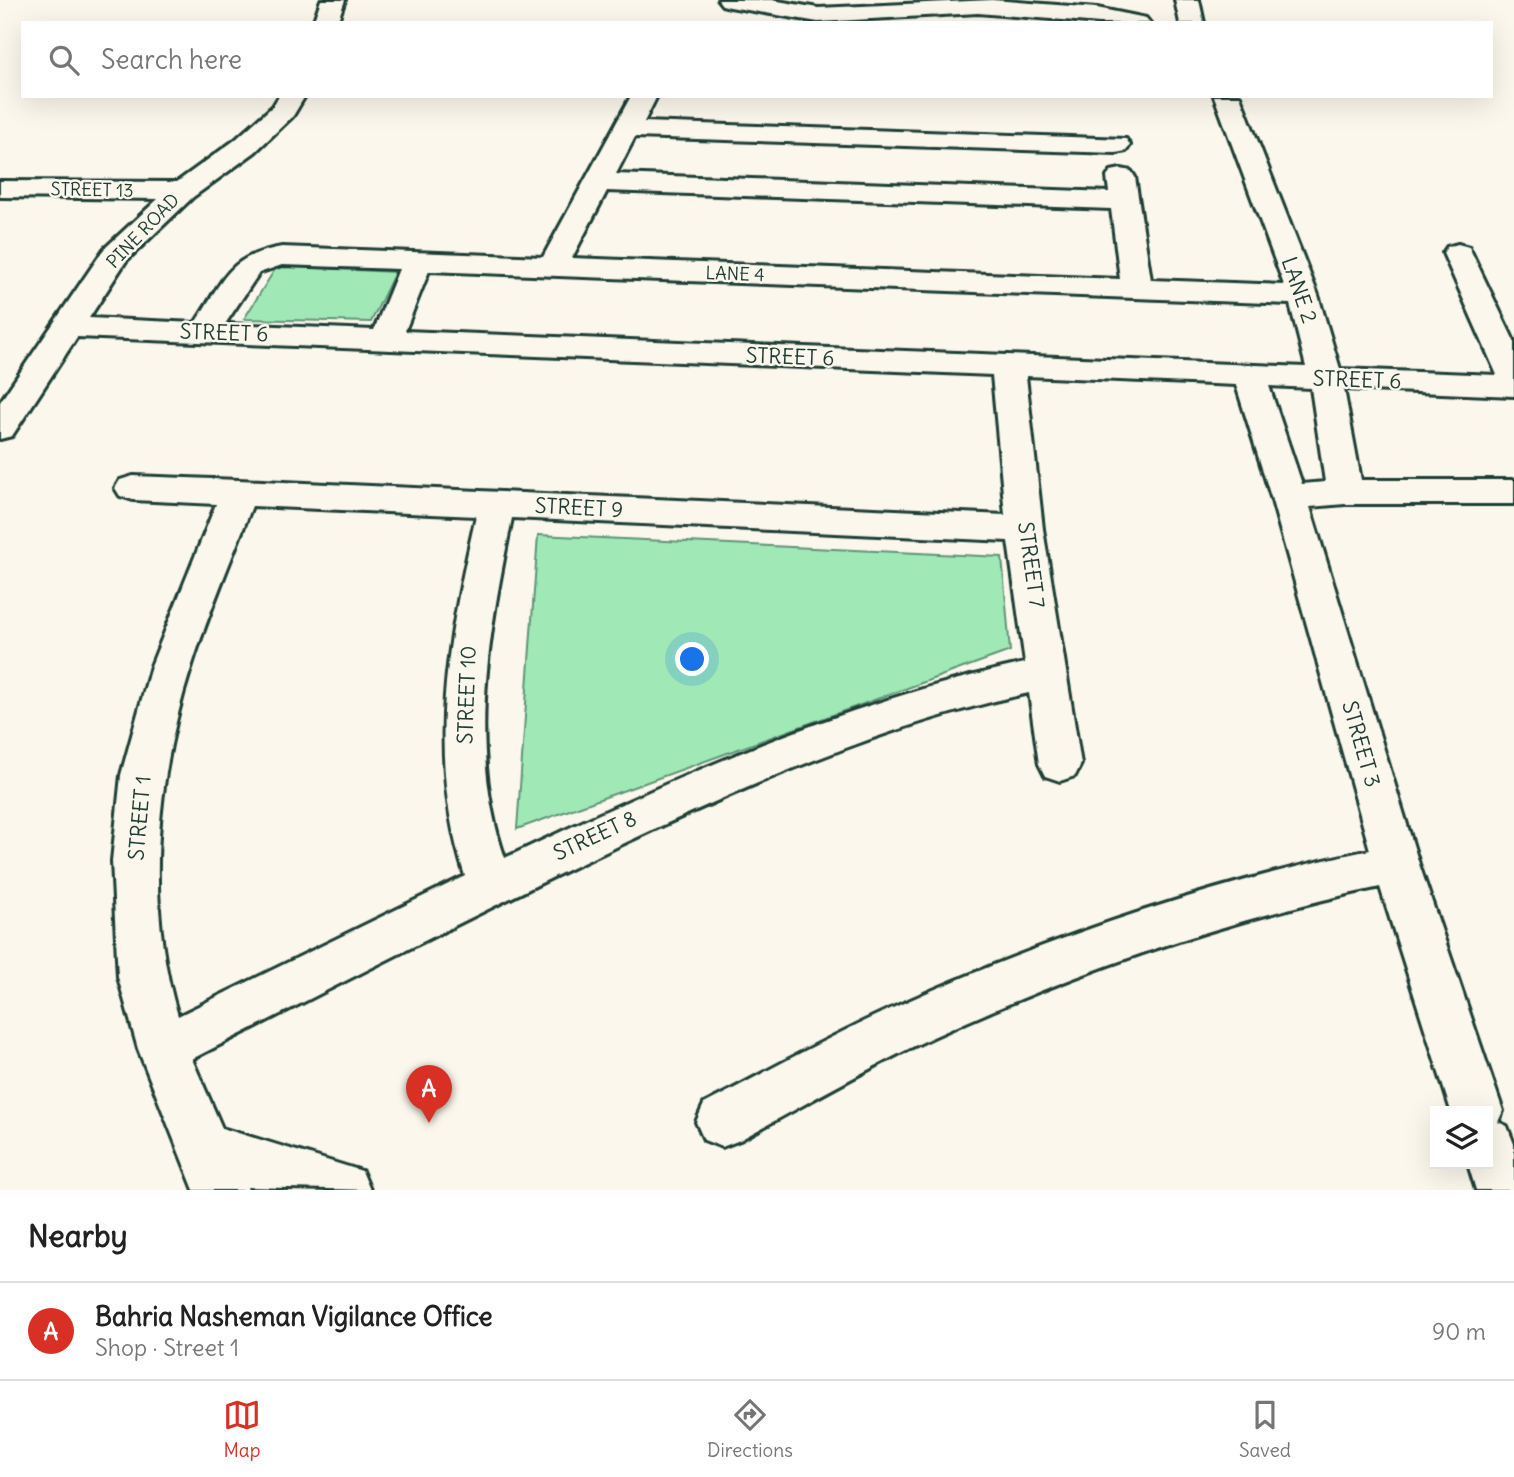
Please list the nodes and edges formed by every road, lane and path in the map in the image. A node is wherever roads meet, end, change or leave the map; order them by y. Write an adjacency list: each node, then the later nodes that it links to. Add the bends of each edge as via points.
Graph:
1 (333, 0): 4 (street)
2 (730, 0): 5 (street, via 818,15 978,6)
3 (1187, 0): 6 (street)
4 (326, 21)
5 (1128, 21)
6 (1192, 21)
7 (291, 98): 13 (street, PINE ROAD, via 245,146)
8 (643, 98): 10 (street)
9 (1228, 98): 19 (street, LANE 2)
10 (627, 129): 11 (street); 14 (street, via 1116,141)
11 (599, 181): 14 (street); 17 (street)
12 (0, 189): 13 (street, STREET 13)
13 (183, 191): 20 (street, PINE ROAD, via 115,255)
14 (1124, 201): 18 (street)
15 (1458, 253): 25 (street)
16 (417, 263): 17 (street, LANE 4); 21 (street, LANE 4, via 263,259 248,267); 22 (street)
17 (550, 268): 18 (street, LANE 4)
18 (1137, 289): 19 (street, LANE 4)
19 (1303, 295): 26 (street, LANE 2)
20 (67, 327): 21 (street, STREET 6); 28 (street, PINE ROAD)
21 (204, 332): 22 (street, STREET 6)
22 (386, 340): 23 (street, STREET 6)
23 (1008, 366): 24 (street, STREET 6); 35 (street, STREET 7)
24 (1249, 376): 26 (street, STREET 6); 33 (street, STREET 3)
25 (1514, 376)
26 (1326, 379): 27 (street, STREET 6); 31 (street, LANE 2)
27 (1514, 386)
28 (0, 428)
29 (133, 488): 30 (street, STREET 9)
30 (239, 492): 34 (street, STREET 9); 40 (street, STREET 1, via 171,666 143,775 135,861 142,977)
31 (1345, 492): 32 (street); 33 (street)
32 (1514, 492)
33 (1289, 497): 38 (street, STREET 3)
34 (497, 504): 35 (street, STREET 9); 39 (street, STREET 10, via 469,634 462,704 475,847)
35 (1026, 529): 36 (street, STREET 7)
36 (1047, 674): 37 (street, STREET 7); 39 (street, STREET 8, via 918,704 721,777)
37 (1060, 764)
38 (1396, 864): 41 (street, STREET 3); 42 (street, via 1306,881 1073,956 914,1022)
39 (491, 885): 40 (street, STREET 8)
40 (163, 1049): 44 (street, STREET 1)
41 (1475, 1106)
42 (722, 1122)
43 (1493, 1159): 46 (street)
44 (213, 1169): 45 (street, STREET 1)
45 (343, 1190)
46 (1503, 1190)

